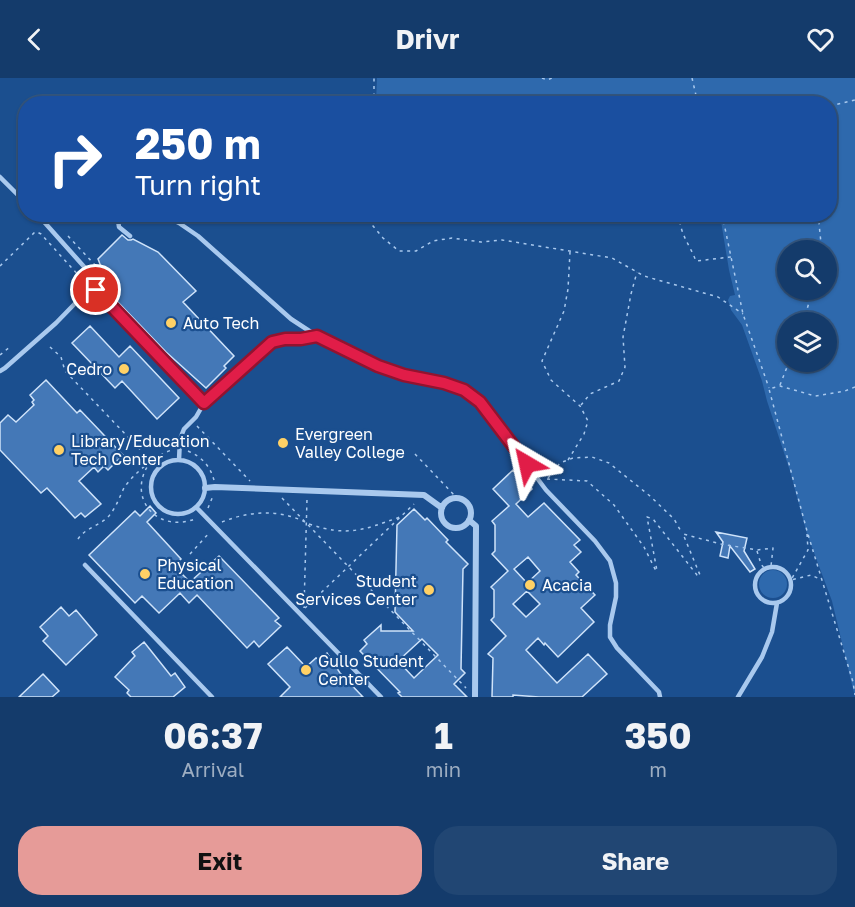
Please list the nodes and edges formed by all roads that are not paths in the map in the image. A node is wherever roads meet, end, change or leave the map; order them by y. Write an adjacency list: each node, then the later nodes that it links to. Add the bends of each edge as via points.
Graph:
1 (0, 177): 2 (lane)
2 (18, 195)
3 (44, 222): 7 (lane, via 87,270)
4 (118, 222): 6 (lane)
5 (177, 222): 8 (lane, via 291,319)
6 (130, 236)
7 (92, 286): 9 (lane); 10 (lane)
8 (317, 336): 10 (lane, via 272,342); 21 (lane, via 378,366 464,390 480,402 546,490 610,561 616,583 610,637)
9 (0, 371)
10 (204, 403): 11 (lane, via 184,429)
11 (179, 460): 12 (lane, via 201,472); 13 (lane, via 161,466 155,473 151,482 154,501 169,513 179,514)
12 (205, 488): 13 (lane); 14 (street, via 424,495)
13 (196, 507): 19 (lane)
14 (442, 508): 15 (street, via 442,518 452,527); 15 (street, via 448,501 462,500 469,506)
15 (469, 520): 20 (street, via 476,526)
16 (85, 565): 18 (lane)
17 (777, 603): 17 (lane, via 764,601 754,585 759,572 771,566 783,569 792,585 787,596); 22 (lane, via 762,657)
18 (212, 697)
19 (381, 697)
20 (475, 697)
21 (660, 697)
22 (738, 697)

